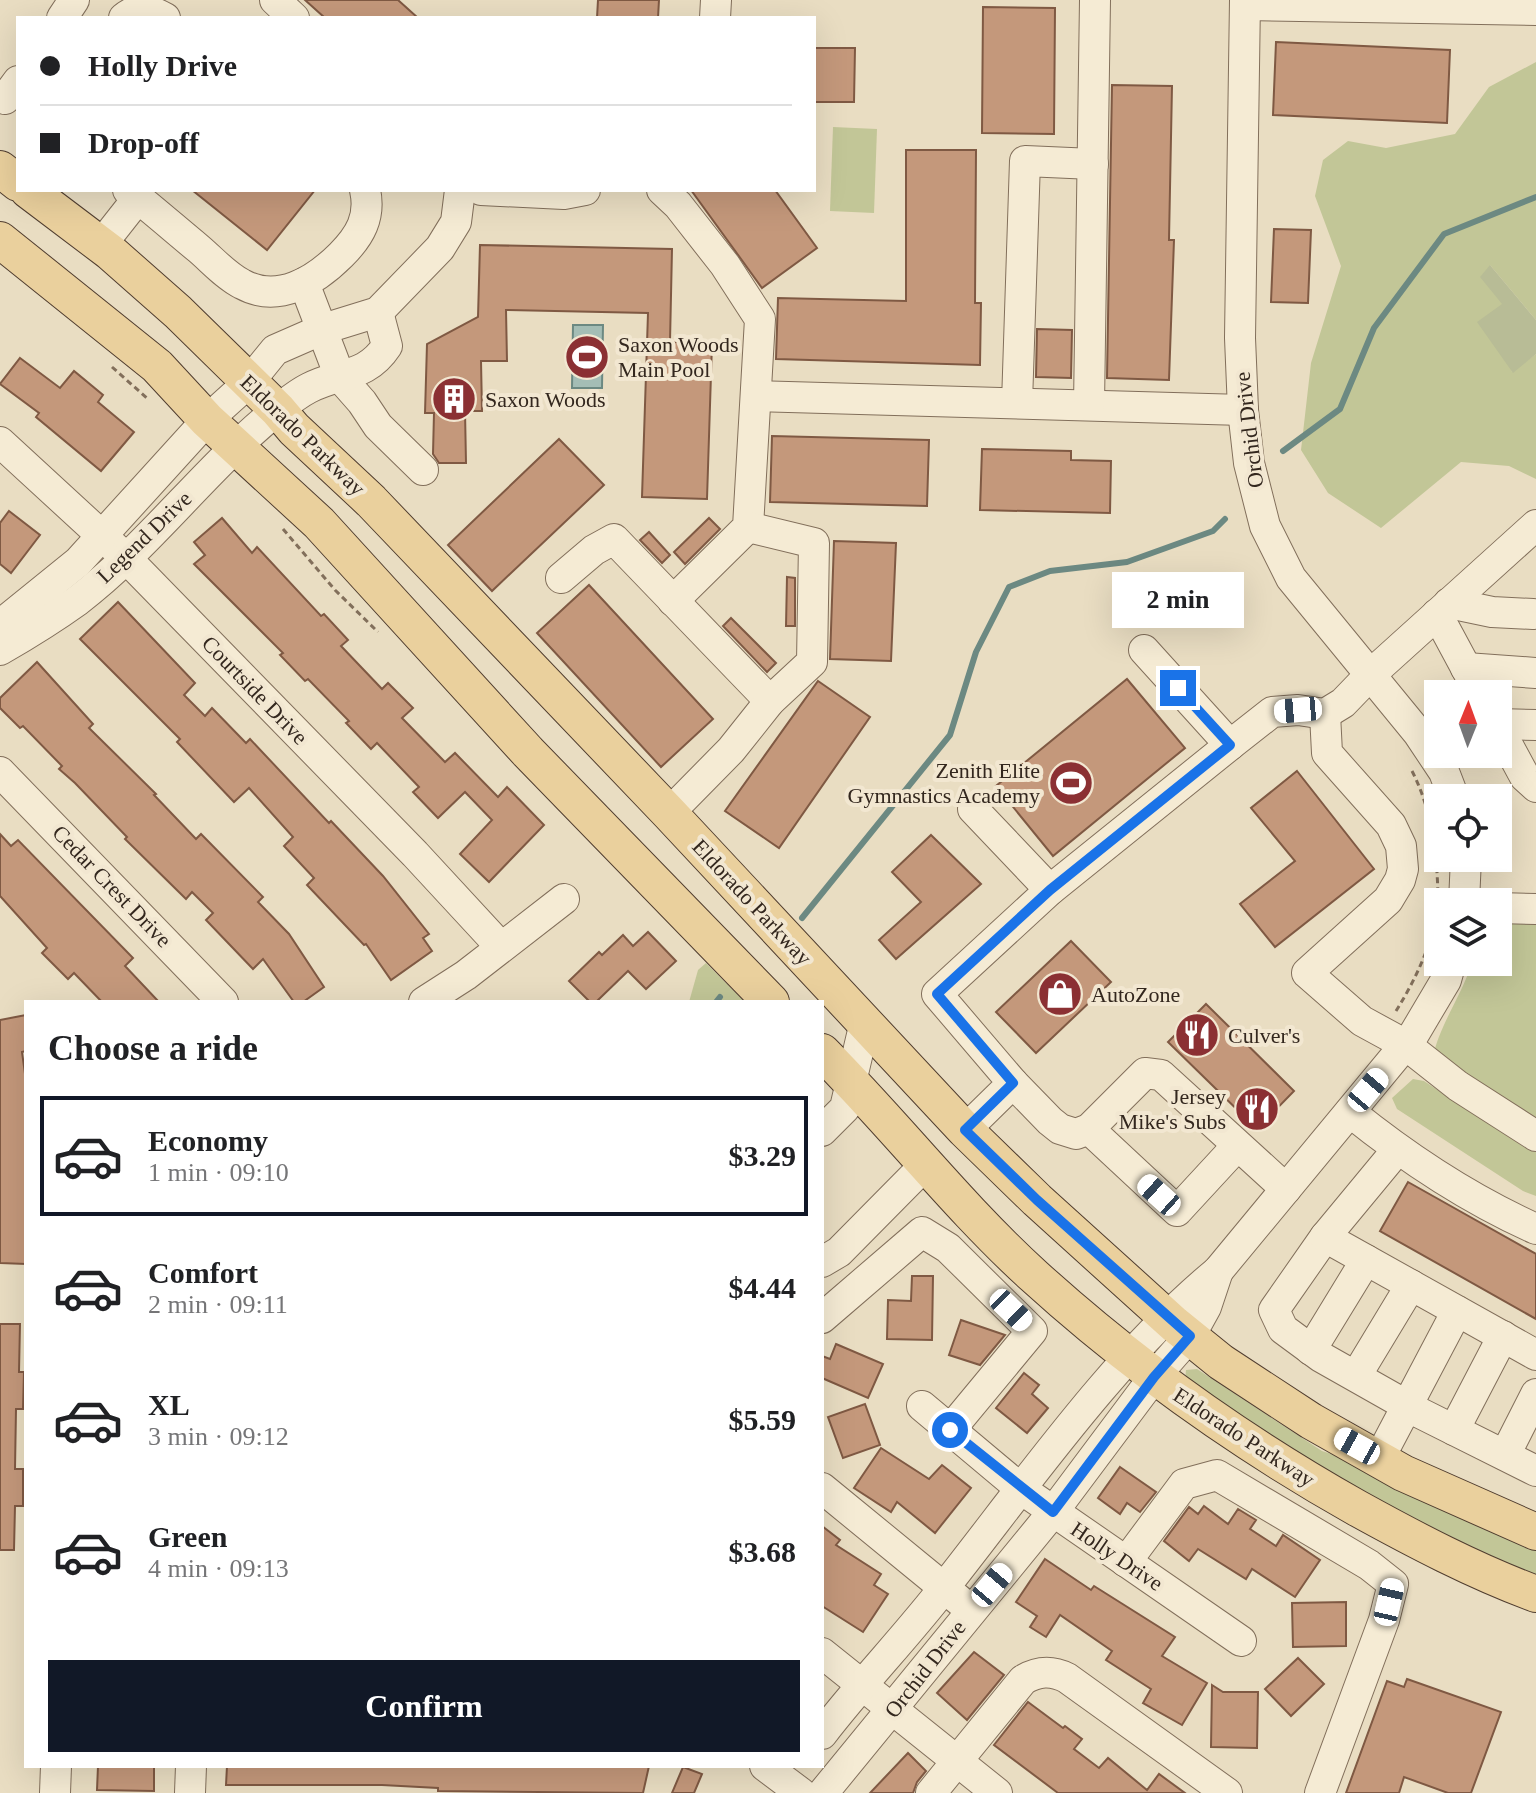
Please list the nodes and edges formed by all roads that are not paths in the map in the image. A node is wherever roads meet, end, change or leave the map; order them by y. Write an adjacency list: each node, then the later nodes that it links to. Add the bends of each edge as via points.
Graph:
1 (275, 0): 5 (street)
2 (1095, 0): 6 (street)
3 (1245, 2): 4 (street); 27 (street, Orchid Drive)
4 (1536, 10)
5 (292, 16)
6 (1093, 164): 24 (street, via 1025,161); 25 (street)
7 (0, 169): 8 (main road)
8 (16, 181)
9 (31, 192): 17 (main road, Eldorado Parkway)
10 (365, 192): 18 (street, via 368,212 356,237 316,278)
11 (460, 192): 19 (street, via 456,222 440,248)
12 (522, 192): 13 (street)
13 (574, 192)
14 (664, 192): 23 (street, via 725,265 760,319)
15 (133, 194): 17 (street); 18 (street, via 240,284 276,292)
16 (0, 240): 28 (main road, via 157,366)
17 (101, 245): 22 (main road, Eldorado Parkway)
18 (304, 283): 20 (street)
19 (378, 312): 20 (street, Legend Drive); 21 (street, Legend Drive, via 387,346 363,370)
20 (323, 329): 21 (street); 22 (street, Legend Drive, via 275,350)
21 (340, 377): 26 (street, Legend Drive, via 308,388); 31 (street, via 378,426)
22 (249, 382): 26 (main road, Eldorado Parkway); 28 (street, Legend Drive)
23 (757, 396): 24 (street); 33 (street)
24 (1017, 403): 25 (street)
25 (1089, 405): 27 (street)
26 (278, 410): 30 (street, Legend Drive); 57 (main road, Eldorado Parkway)
27 (1243, 410): 44 (street, Orchid Drive, via 1265,526 1291,578)
28 (207, 420): 30 (main road); 34 (street, Legend Drive)
29 (0, 442): 34 (street, Courtside Drive)
30 (235, 446): 35 (street, Legend Drive); 66 (main road, via 319,523 528,752)
31 (423, 470)
32 (1536, 525): 38 (street)
33 (748, 527): 37 (street); 47 (street, via 814,543 812,662)
34 (102, 535): 35 (street, Courtside Drive); 40 (street, Legend Drive, via 78,562)
35 (126, 558): 41 (street, Legend Drive, via 78,600); 62 (street, Courtside Drive)
36 (561, 578): 37 (street, via 614,539)
37 (673, 601): 47 (street)
38 (1443, 608): 39 (street); 44 (street); 45 (street)
39 (1533, 614)
40 (0, 625)
41 (0, 650)
42 (1144, 650): 51 (street)
43 (1536, 673): 46 (street)
44 (1370, 675): 48 (street); 54 (street, Orchid Drive, via 1418,733)
45 (1473, 680)
46 (1481, 680)
47 (770, 701): 57 (street)
48 (1325, 714): 51 (street, via 1272,712); 68 (street, via 1327,753 1391,825 1401,846 1403,869 1388,900 1307,973 1362,1021)
49 (1512, 725): 50 (street)
50 (1536, 725)
51 (1230, 745): 58 (street)
52 (1512, 755): 55 (street)
53 (0, 772): 64 (street, Cedar Crest Drive)
54 (1449, 784)
55 (1536, 787)
56 (973, 809): 58 (street)
57 (669, 813): 67 (main road, Eldorado Parkway)
58 (1050, 890): 71 (street, via 937,994)
59 (564, 899): 62 (street)
60 (1512, 908): 61 (street)
61 (1536, 909)
62 (501, 947): 65 (street)
63 (1447, 976): 68 (street, Orchid Drive)
64 (221, 1000)
65 (427, 1000)
66 (769, 1000)
67 (865, 1022): 70 (street); 75 (main road, Eldorado Parkway)
68 (1406, 1045): 72 (street, Orchid Drive); 76 (street)
69 (824, 1054): 70 (main road, Eldorado Parkway)
70 (852, 1082): 73 (street, via 845,1108); 79 (main road, Eldorado Parkway)
71 (1013, 1083): 74 (street, via 1060,1129 1076,1134); 75 (street)
72 (1350, 1112): 78 (street); 80 (street, Orchid Drive)
73 (824, 1129)
74 (1089, 1129): 77 (street, via 1145,1073 1161,1075); 77 (street, via 1177,1211)
75 (965, 1130): 79 (main road); 88 (main road, Eldorado Parkway)
76 (1536, 1136)
77 (1237, 1146): 80 (street)
78 (1397, 1150): 81 (street); 82 (street)
79 (926, 1164): 84 (street); 92 (main road, Eldorado Parkway, via 1033,1275)
80 (1286, 1189): 88 (street, Orchid Drive, via 1218,1271 1206,1307)
81 (1536, 1229)
82 (1325, 1237): 83 (street); 90 (street, via 1274,1310 1283,1329)
83 (1366, 1260): 85 (street); 90 (street)
84 (824, 1261)
85 (1411, 1285): 86 (street); 93 (street)
86 (1457, 1311): 89 (street); 95 (street)
87 (824, 1316): 97 (street, via 922,1232 948,1248 1032,1331)
88 (1178, 1326): 92 (street, Orchid Drive); 100 (main road, Eldorado Parkway, via 1221,1362)
89 (1503, 1336): 91 (street); 98 (street)
90 (1311, 1350): 93 (street)
91 (1536, 1355)
92 (1142, 1368): 102 (street, Orchid Drive); 104 (street, Orchid Drive); 108 (main road, Eldorado Parkway, via 1292,1471 1439,1552)
93 (1356, 1376): 95 (street)
94 (1536, 1394): 99 (street)
95 (1407, 1405): 98 (street); 100 (street)
96 (922, 1406): 97 (street, Holly Drive)
97 (950, 1430): 102 (street, Holly Drive)
98 (1454, 1430): 99 (street)
99 (1505, 1455): 101 (street)
100 (1379, 1459): 105 (main road, Eldorado Parkway)
101 (1536, 1471)
102 (1021, 1489): 104 (street, Holly Drive); 107 (street, Orchid Drive)
103 (824, 1490): 107 (street)
104 (1053, 1512): 106 (street, Holly Drive); 109 (street, Orchid Drive)
105 (1536, 1532)
106 (1126, 1562): 110 (street, Holly Drive); 124 (street, via 1184,1484 1217,1475 1393,1584)
107 (944, 1589): 109 (street); 112 (street, Orchid Drive)
108 (1536, 1594)
109 (972, 1609): 113 (street, Orchid Drive)
110 (1241, 1641)
111 (824, 1655): 112 (street)
112 (861, 1683): 113 (street); 114 (street, Orchid Drive)
113 (893, 1709): 115 (street); 120 (street, Orchid Drive)
114 (824, 1731)
115 (957, 1761): 121 (street); 122 (street); 123 (street, via 1023,1680 1049,1672 1067,1678)
116 (56, 1768): 118 (street)
117 (191, 1768): 119 (street)
118 (55, 1793)
119 (190, 1793)
120 (823, 1793)
121 (931, 1793)
122 (997, 1793)
123 (1227, 1793)
124 (1320, 1793)

